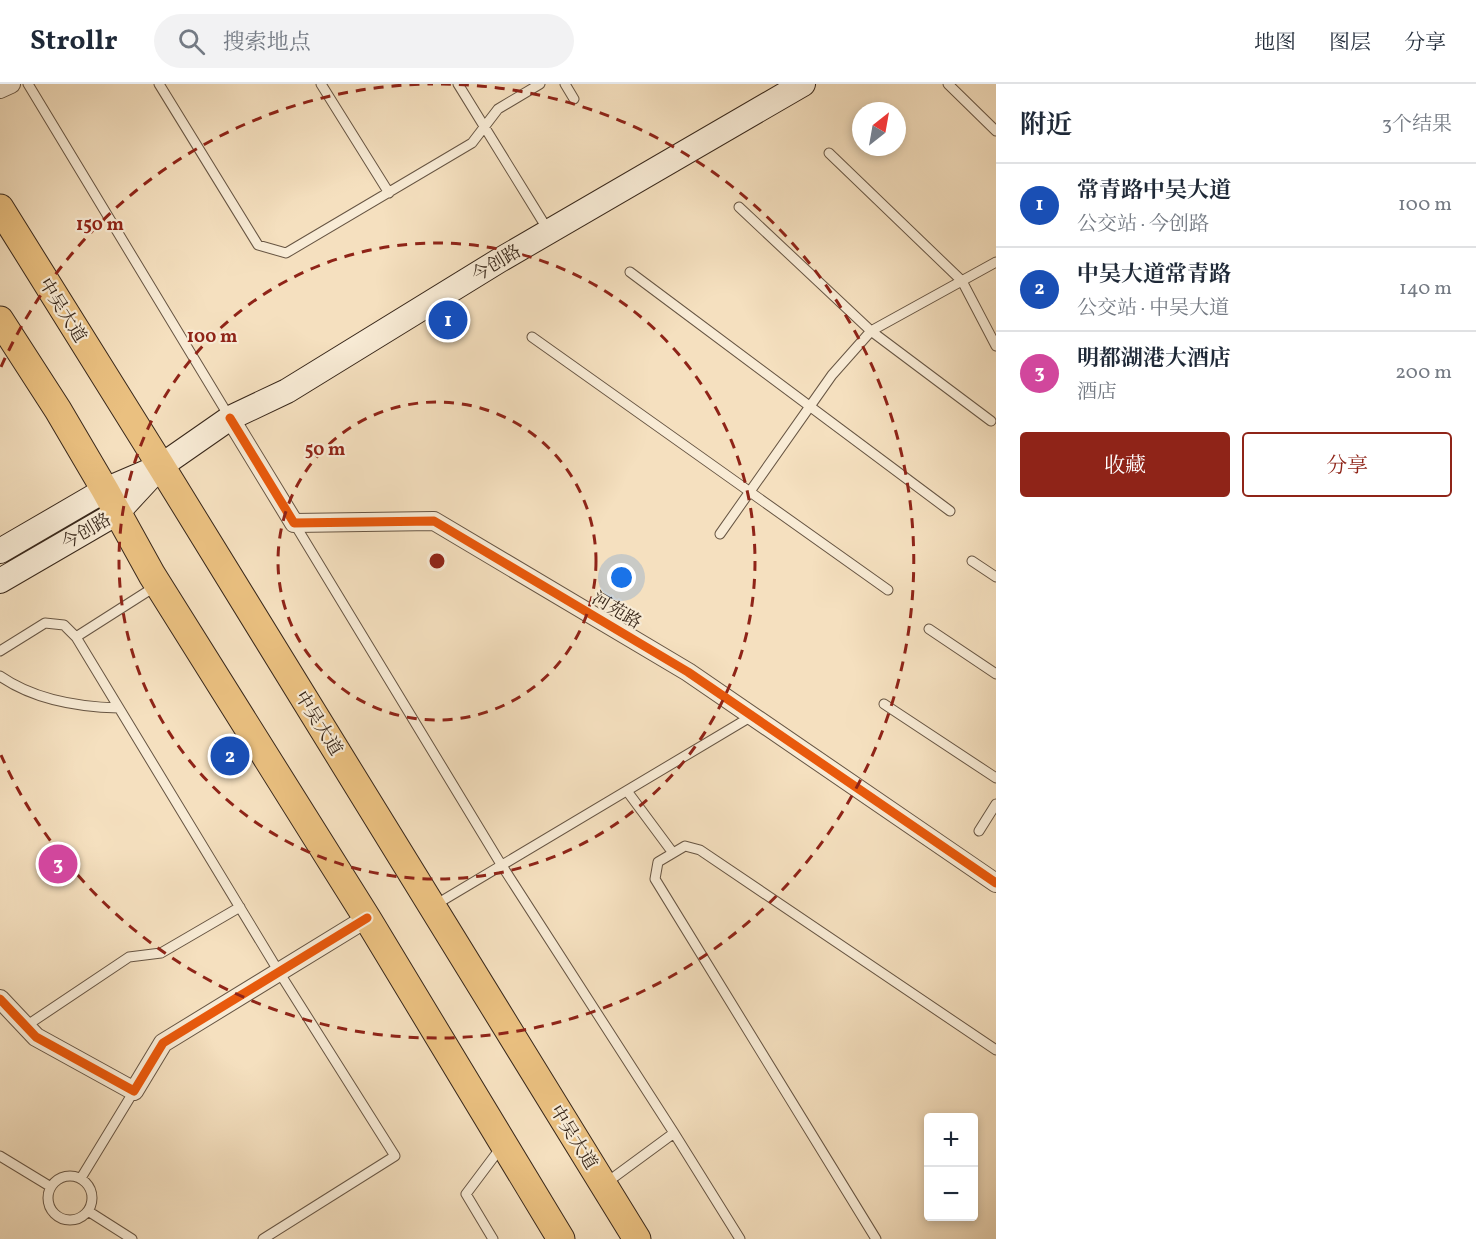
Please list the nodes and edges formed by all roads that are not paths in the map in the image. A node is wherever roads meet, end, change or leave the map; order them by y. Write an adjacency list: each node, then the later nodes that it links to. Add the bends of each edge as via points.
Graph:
1 (11, 84): 10 (street)
2 (27, 84): 27 (lane)
3 (159, 84): 15 (lane, via 258,245 286,253)
4 (321, 84): 15 (lane)
5 (458, 84): 12 (lane)
6 (540, 84): 12 (lane, via 498,110)
7 (565, 84): 11 (lane)
8 (803, 84): 18 (main road, 今创路)
9 (948, 84): 13 (lane)
10 (0, 89)
11 (574, 99)
12 (484, 127): 15 (lane, via 472,143); 18 (lane)
13 (996, 131)
14 (829, 153): 21 (lane)
15 (389, 193)
16 (739, 207): 23 (lane)
17 (0, 208): 29 (main road, 中吴大道)
18 (550, 232): 27 (main road, 今创路, via 287,391)
19 (996, 262): 21 (lane)
20 (630, 272): 26 (lane)
21 (962, 280): 23 (lane); 25 (lane)
22 (0, 320): 31 (main road)
23 (871, 331): 26 (lane); 28 (lane)
24 (532, 337): 30 (lane)
25 (996, 346)
26 (810, 406): 30 (lane); 32 (lane)
27 (230, 418): 29 (main road, 今创路); 33 (street)
28 (991, 421)
29 (161, 466): 31 (main road, 今创路); 57 (main road, 中吴大道)
30 (749, 492): 34 (lane); 40 (lane)
31 (111, 502): 35 (main road, 今创路); 38 (main road, 今创路); 39 (main road)
32 (950, 511)
33 (294, 523): 48 (street, 河苑路, via 434,521 688,672); 54 (lane)
34 (720, 534)
35 (0, 551)
36 (972, 561): 37 (lane)
37 (996, 577)
38 (0, 581)
39 (158, 585): 42 (lane); 58 (main road)
40 (888, 590)
41 (929, 629): 44 (lane)
42 (76, 637): 43 (lane, via 64,626 45,623); 47 (lane)
43 (0, 651)
44 (996, 674)
45 (0, 676): 47 (lane, via 13,685 58,701)
46 (884, 704): 49 (lane)
47 (119, 708): 56 (lane)
48 (752, 716): 50 (lane); 55 (street, 河苑路)
49 (996, 778)
50 (627, 791): 53 (lane); 54 (lane)
51 (996, 804): 52 (lane)
52 (979, 831)
53 (673, 853): 62 (lane, via 685,846 700,850); 77 (lane, via 658,862 655,879)
54 (502, 865): 57 (lane); 64 (lane)
55 (996, 883)
56 (240, 907): 59 (lane); 61 (lane, via 161,953 129,957)
57 (432, 907): 68 (main road, 中吴大道)
58 (368, 918): 59 (street); 65 (main road)
59 (279, 972): 63 (street, via 164,1043); 72 (lane, via 395,1156)
60 (0, 999): 61 (street)
61 (26, 1026): 63 (street, via 36,1037)
62 (996, 1050)
63 (134, 1091): 67 (lane)
64 (674, 1133): 68 (lane); 76 (lane)
65 (504, 1144): 73 (lane, via 466,1194); 74 (main road)
66 (0, 1156): 69 (lane)
67 (81, 1178): 69 (lane, via 60,1177); 70 (lane, via 93,1196)
68 (604, 1186): 75 (main road, 中吴大道)
69 (51, 1187): 70 (lane, via 48,1201 60,1218 76,1219)
70 (88, 1211): 71 (lane)
71 (132, 1239)
72 (263, 1239)
73 (493, 1239)
74 (561, 1239)
75 (636, 1239)
76 (740, 1239)
77 (876, 1239)

